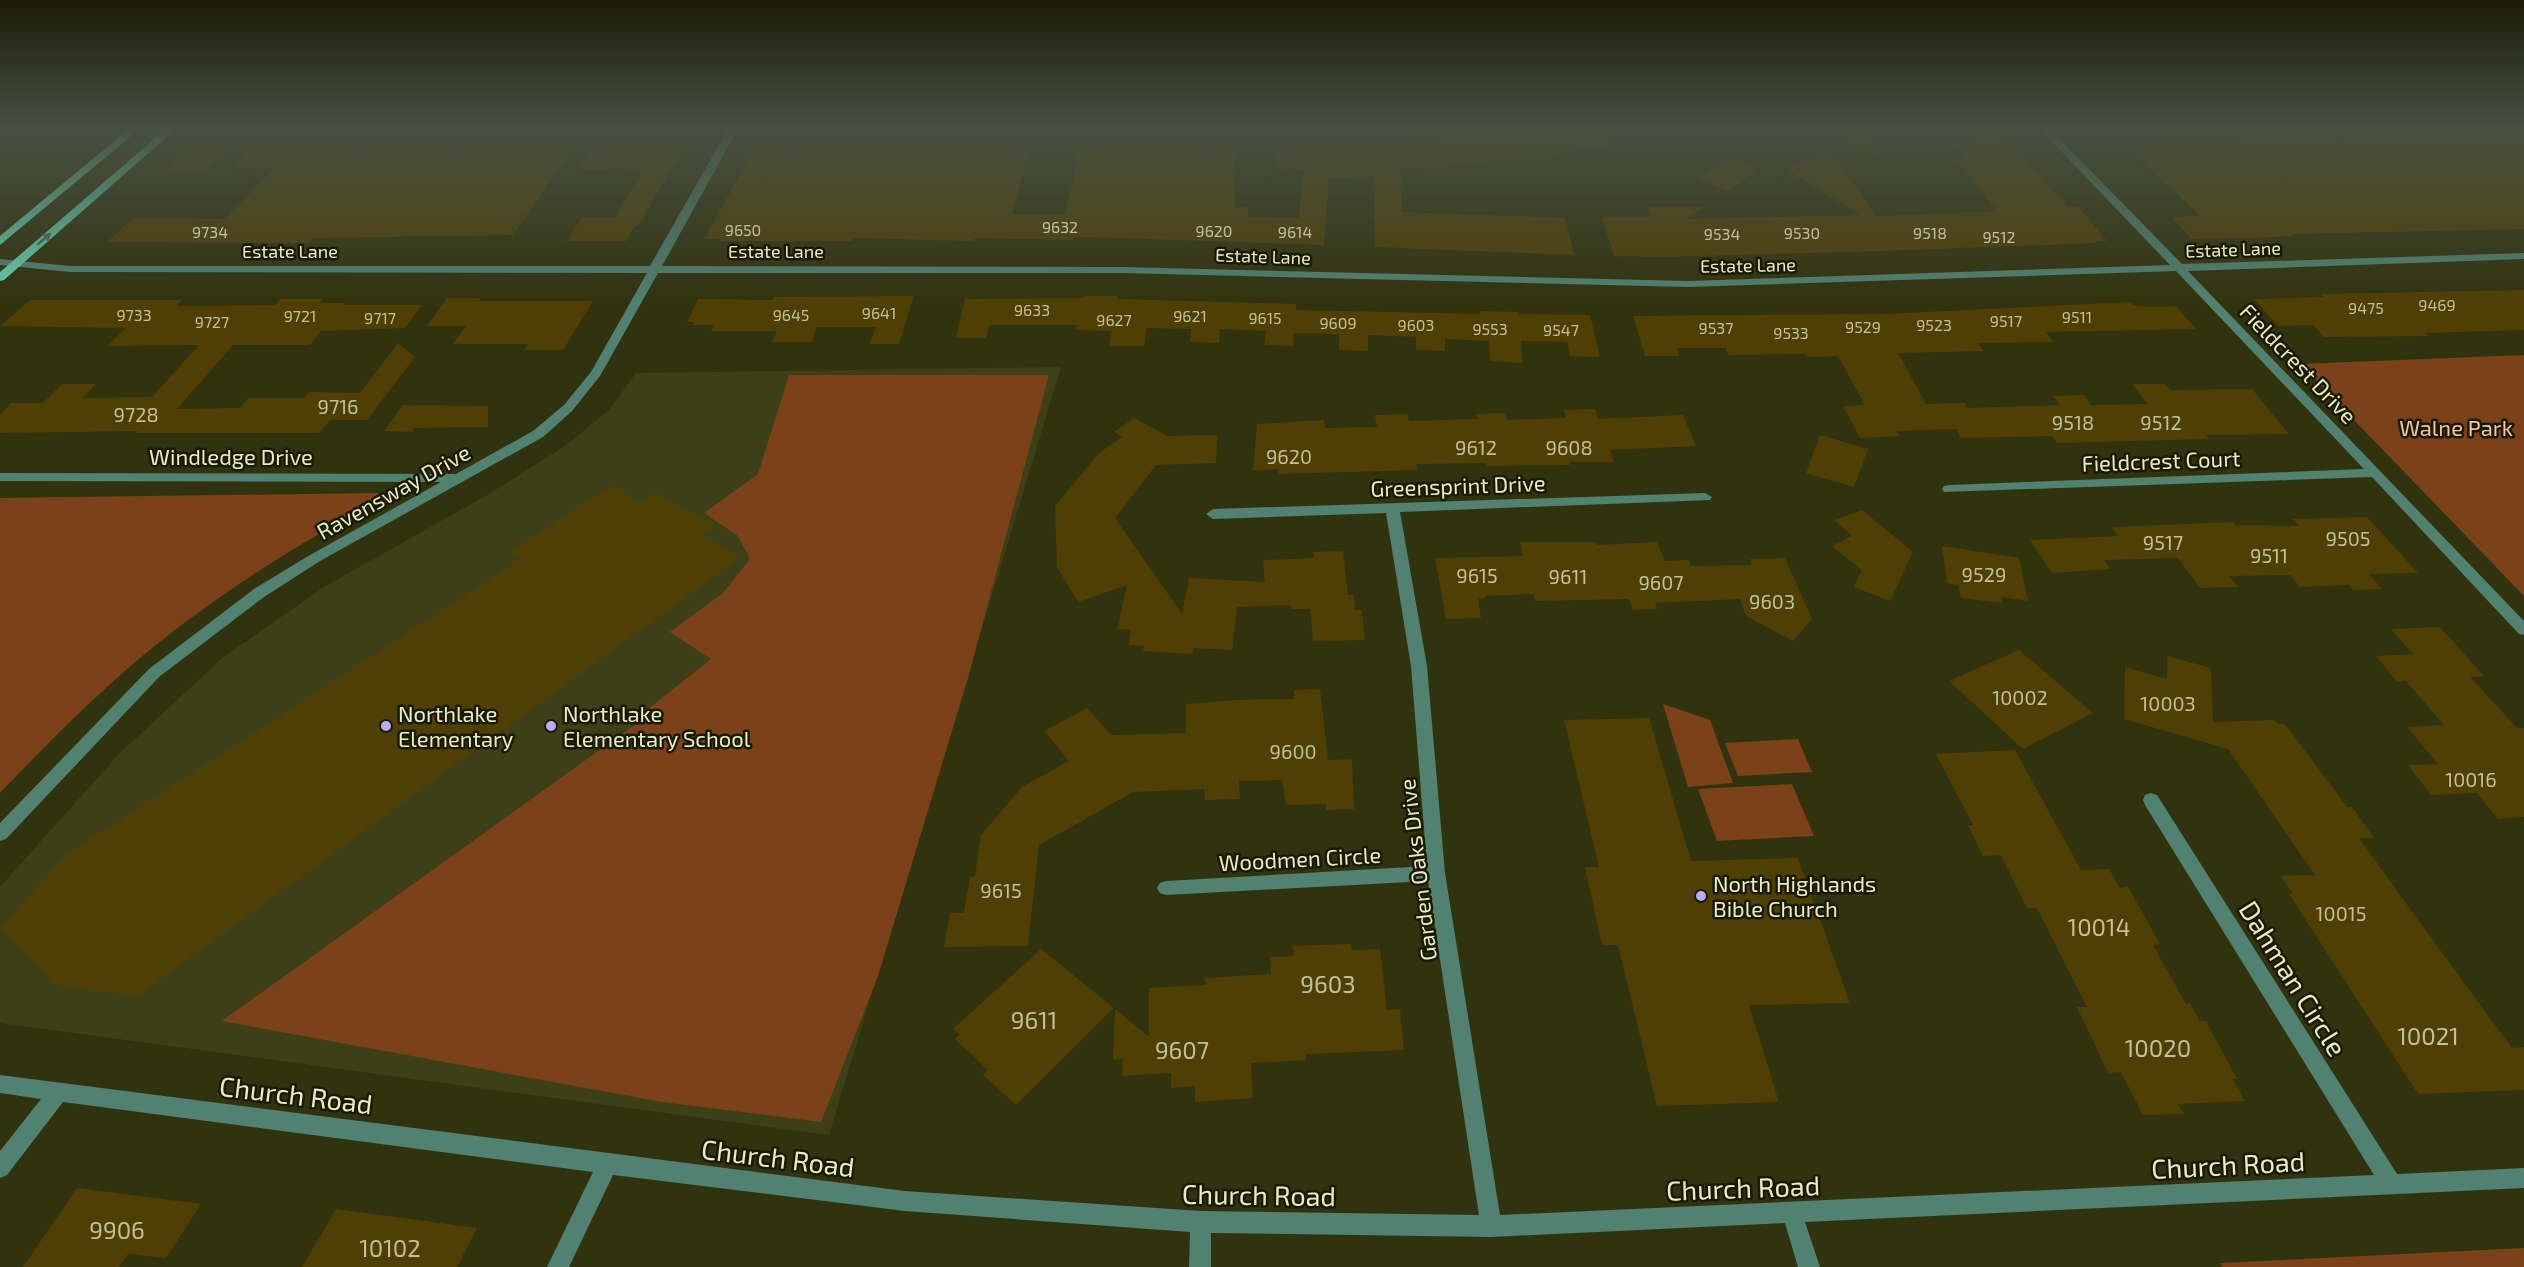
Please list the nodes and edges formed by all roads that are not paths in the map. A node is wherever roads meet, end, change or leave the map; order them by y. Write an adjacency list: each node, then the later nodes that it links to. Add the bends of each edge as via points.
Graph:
1 (67, 186): 5 (main road)
2 (105, 186): 8 (main road, one-way to 2)
3 (701, 186): 10 (street, Ravensway Drive)
4 (2100, 186): 9 (street, Fieldcrest Drive)
5 (0, 242)
6 (2524, 256): 9 (street, Estate Lane)
7 (0, 262): 8 (street, Estate Lane)
8 (17, 263): 10 (street, Estate Lane, via 70,269); 11 (main road)
9 (2180, 268): 10 (street, Estate Lane, via 1688,284 1123,270); 12 (street, Fieldcrest Drive)
10 (654, 269): 14 (street, Ravensway Drive, via 596,373 568,408 538,434)
11 (0, 278)
12 (2374, 473): 15 (street, Fieldcrest Court); 19 (street, Fieldcrest Drive)
13 (0, 477): 14 (street, Windledge Drive)
14 (461, 478): 21 (street, Ravensway Drive, via 259,593 164,666)
15 (1949, 489)
16 (1705, 497): 17 (street, Greensprint Drive)
17 (1392, 508): 18 (street, Greensprint Drive); 22 (street, Garden Oaks Drive, via 1419,666)
18 (1213, 514)
19 (2524, 630)
20 (2151, 800): 29 (street, Dahman Circle)
21 (0, 834)
22 (1436, 873): 23 (street, Woodmen Circle); 32 (street, Garden Oaks Drive)
23 (1166, 888)
24 (0, 1083): 25 (street, Church Road)
25 (58, 1092): 26 (street, Church Road); 27 (street)
26 (608, 1163): 31 (street, Church Road, via 905,1201); 33 (street)
27 (0, 1168)
28 (2524, 1178): 29 (street, Church Road)
29 (2392, 1185): 30 (street, Church Road)
30 (1792, 1213): 32 (street, Church Road); 35 (street)
31 (1201, 1222): 32 (street, Church Road); 34 (street)
32 (1491, 1226)
33 (558, 1267)
34 (1200, 1267)
35 (1809, 1267)

